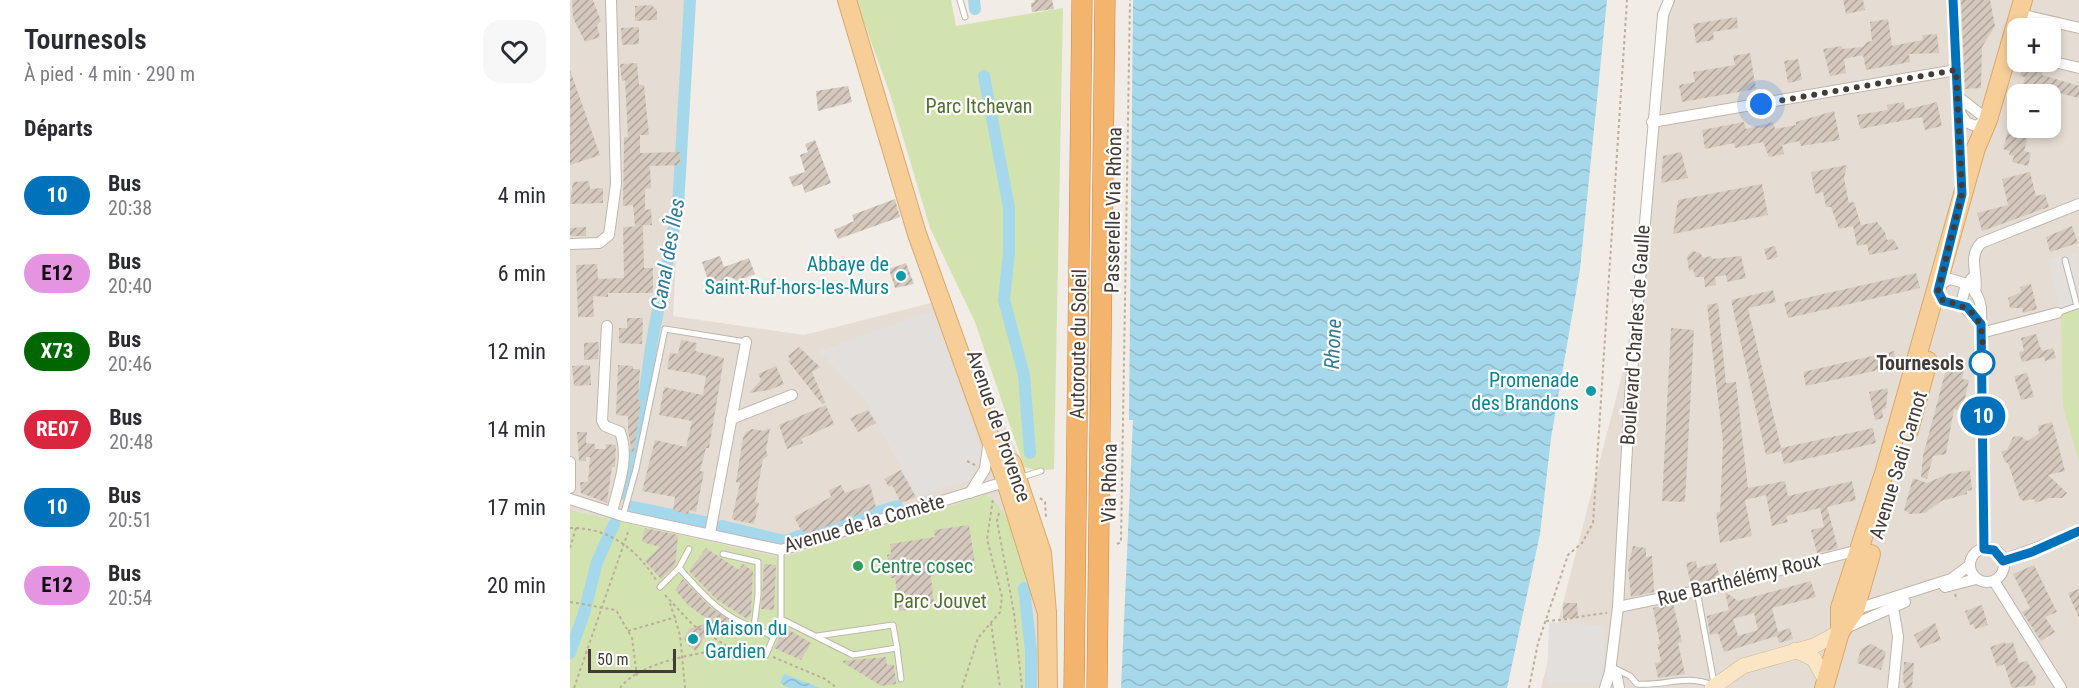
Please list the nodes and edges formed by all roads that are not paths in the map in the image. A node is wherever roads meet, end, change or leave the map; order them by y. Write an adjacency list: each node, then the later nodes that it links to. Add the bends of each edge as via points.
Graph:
1 (611, 0): 21 (street, via 616,184 609,235 599,243)
2 (846, 0): 22 (main road, Avenue de Provence)
3 (960, 0): 9 (lane)
4 (1082, 0): 72 (highway, Autoroute du Soleil)
5 (1105, 0): 73 (highway, Autoroute du Soleil)
6 (1669, 0): 18 (street, Boulevard Charles de Gaulle, via 1663,15)
7 (1953, 0): 13 (street)
8 (2021, 7): 10 (street)
9 (965, 17)
10 (2079, 28)
11 (2061, 64): 12 (street)
12 (2079, 68)
13 (1956, 70): 15 (street); 18 (street)
14 (2007, 70): 17 (main road, Avenue Sadi Carnot)
15 (1957, 96): 16 (street); 17 (street)
16 (1957, 108): 17 (street, via 1969,124 1975,126); 19 (street)
17 (1988, 120): 19 (main road, Avenue Sadi Carnot); 26 (main road, Avenue Sadi Carnot, via 1989,137)
18 (1652, 122): 56 (street, Boulevard Charles de Gaulle)
19 (1962, 194): 26 (main road, Avenue Sadi Carnot)
20 (2079, 204): 24 (street, via 1981,243 1974,252)
21 (570, 244)
22 (922, 250): 32 (main road, Avenue de Provence); 36 (main road, Avenue de Provence, via 960,313)
23 (2065, 260): 27 (lane, via 2077,306)
24 (1975, 273): 25 (street); 26 (street)
25 (1976, 292): 26 (street); 26 (street); 29 (street)
26 (1950, 293): 29 (street); 46 (main road, Avenue Sadi Carnot); 57 (main road, Avenue Sadi Carnot)
27 (2057, 313): 29 (street)
28 (607, 326): 40 (street, via 602,421 620,432 625,444)
29 (1981, 328): 44 (street)
30 (746, 342): 33 (street); 40 (lane, via 665,329 636,469)
31 (792, 395): 33 (street)
32 (983, 414): 36 (main road, Avenue de Provence); 38 (street, Avenue de Provence, via 988,460)
33 (731, 419): 42 (street)
34 (570, 462): 37 (street)
35 (1041, 471): 36 (lane)
36 (1012, 480): 38 (street, Avenue de la Comète); 58 (main road, Avenue de Provence, via 1012,507); 58 (main road, Avenue de Provence, via 1042,553)
37 (570, 488)
38 (970, 492): 45 (street, Avenue de la Comète)
39 (570, 499): 40 (street, Avenue de la Comète)
40 (622, 515): 42 (street, Avenue de la Comète)
41 (2077, 532): 48 (street)
42 (710, 533): 45 (street, Avenue de la Comète)
43 (689, 549): 50 (lane)
44 (1984, 549): 48 (street, via 1994,550); 49 (street, via 1974,554)
45 (781, 550): 59 (lane)
46 (1860, 552): 54 (street, Rue Barthélémy Roux); 61 (main road, Avenue Sadi Carnot, via 1840,608)
47 (723, 554): 60 (lane, via 758,562)
48 (2003, 561): 52 (street, via 2002,572)
49 (1970, 565): 51 (street); 57 (street, via 1948,580)
50 (680, 568): 53 (lane); 60 (lane, via 724,612 741,624)
51 (1976, 579): 52 (street); 55 (street)
52 (1994, 581): 77 (street)
53 (660, 587)
54 (1696, 591): 56 (street, Rue Barthélémy Roux); 70 (lane)
55 (1893, 606): 61 (street); 76 (street, via 1898,637)
56 (1618, 607): 67 (street, Boulevard Charles de Gaulle)
57 (1859, 608): 61 (main road, Avenue Sadi Carnot)
58 (1047, 613): 71 (main road, Avenue de Provence)
59 (781, 619): 62 (lane); 63 (lane)
60 (754, 627): 63 (lane)
61 (1840, 632): 65 (street, via 1814,646); 69 (main road, Avenue Sadi Carnot)
62 (816, 636): 64 (lane, via 853,655); 64 (lane, via 893,625)
63 (774, 637): 66 (lane)
64 (897, 648): 68 (lane)
65 (1795, 650): 69 (street, via 1814,659); 70 (street, via 1743,666)
66 (766, 655)
67 (1610, 669): 70 (lane, via 1630,676 1637,684 1694,678); 74 (street, Boulevard Charles de Gaulle); 75 (street)
68 (902, 678)
69 (1825, 685)
70 (1713, 687)
71 (1048, 688)
72 (1074, 688)
73 (1097, 688)
74 (1605, 688)
75 (1619, 688)
76 (1893, 688)
77 (2061, 688)

